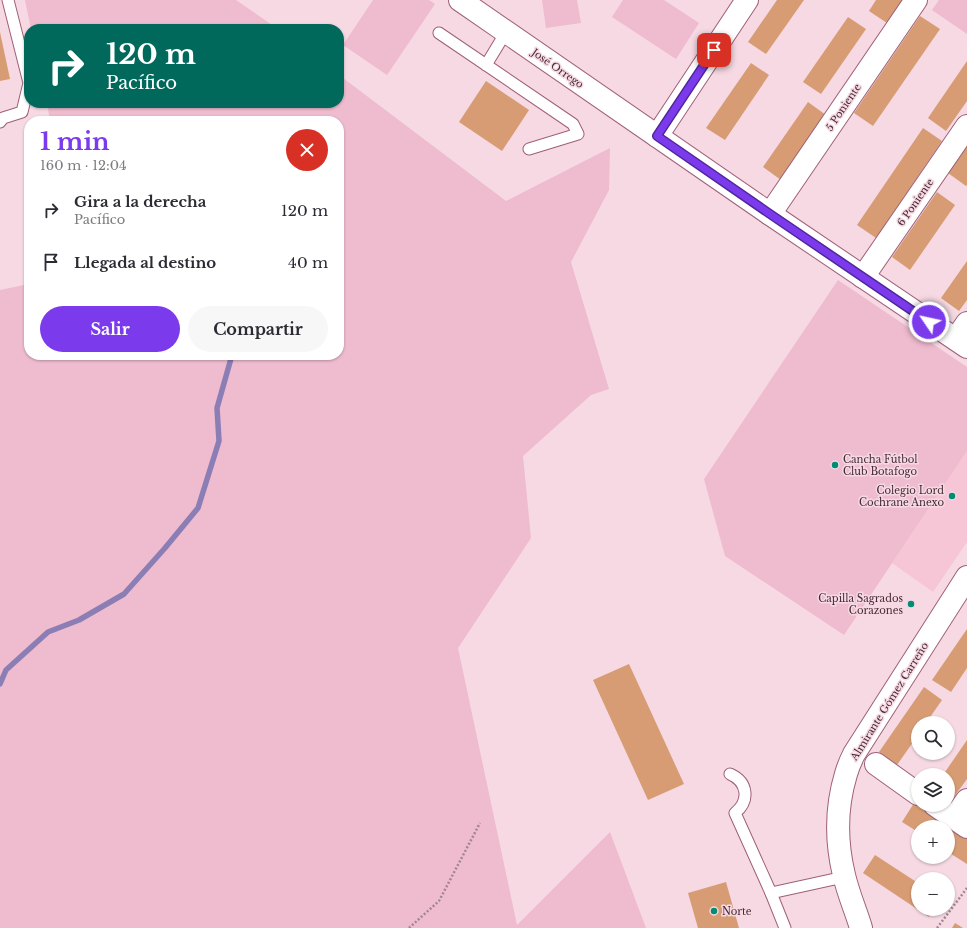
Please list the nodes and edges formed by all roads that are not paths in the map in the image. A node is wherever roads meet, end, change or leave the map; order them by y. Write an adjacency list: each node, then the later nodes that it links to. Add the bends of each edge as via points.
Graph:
1 (8, 0): 7 (lane)
2 (460, 0): 5 (street, José Orrego)
3 (747, 0): 12 (street)
4 (916, 0): 14 (street, 5 Poniente)
5 (506, 32): 8 (lane); 12 (street, José Orrego)
6 (439, 33): 8 (lane)
7 (24, 62)
8 (486, 65): 13 (lane, via 574,124 578,134)
9 (24, 103): 10 (lane, via 22,112 3,118)
10 (0, 122)
11 (967, 126): 15 (street, 6 Poniente)
12 (657, 136): 14 (street, José Orrego)
13 (528, 149)
14 (770, 214): 15 (street, José Orrego)
15 (863, 277): 16 (street, José Orrego)
16 (963, 336)
17 (967, 578): 24 (street, Almirante Gómez Carreño, via 854,754 846,774 838,816 840,857)
18 (876, 764): 20 (street)
19 (730, 774): 25 (lane, via 743,785 745,797 740,809 735,813)
20 (911, 789)
21 (967, 800): 23 (street)
22 (945, 812): 23 (street)
23 (961, 823)
24 (844, 877): 25 (lane); 27 (street, Almirante Gómez Carreño)
25 (771, 893): 26 (lane)
26 (785, 928)
27 (861, 928)

